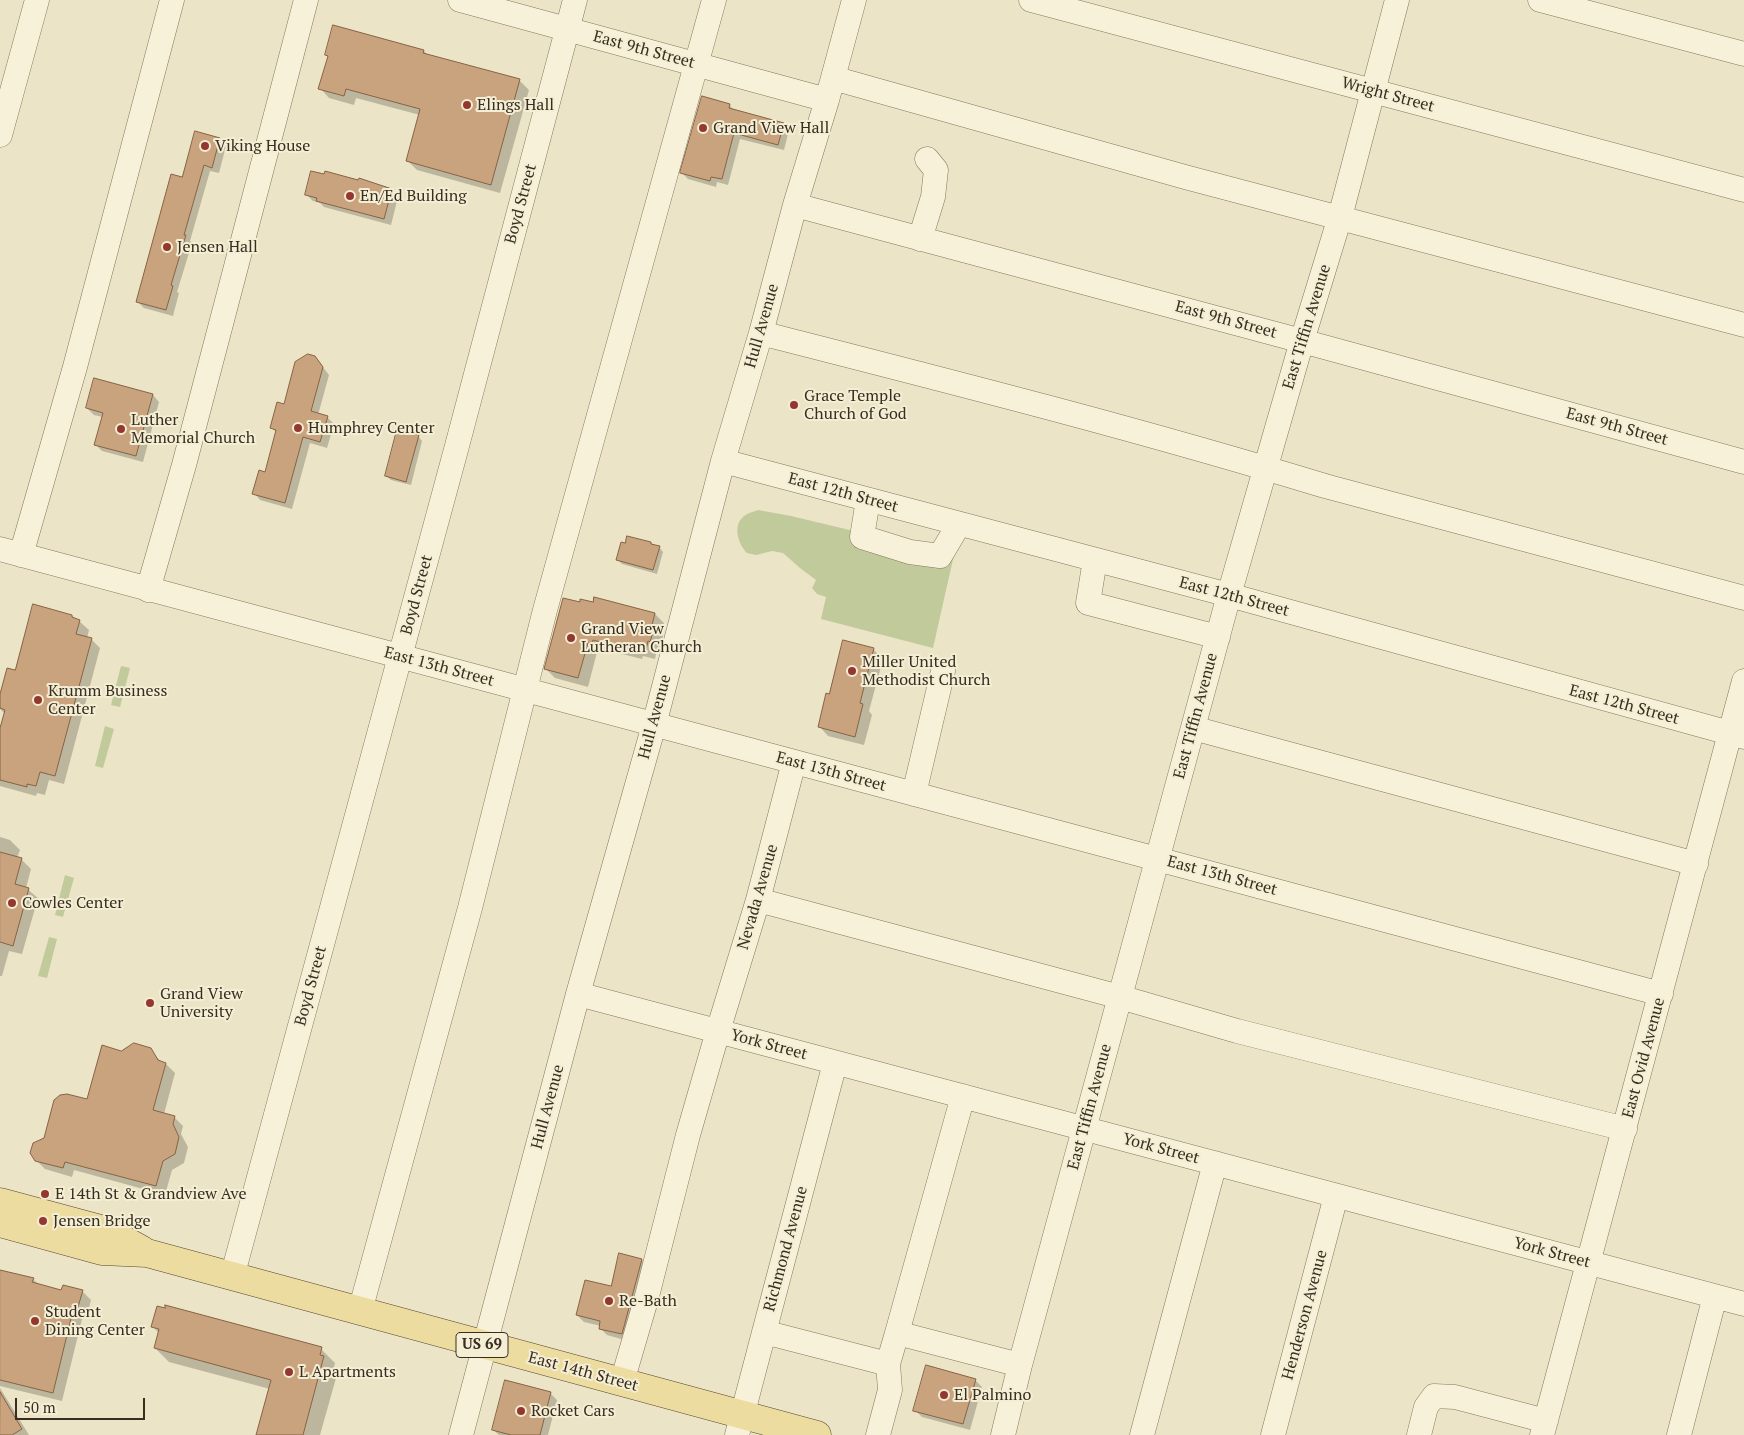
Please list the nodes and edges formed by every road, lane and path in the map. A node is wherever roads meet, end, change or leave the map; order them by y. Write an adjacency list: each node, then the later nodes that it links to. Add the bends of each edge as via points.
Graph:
1 (172, 0): 31 (street, via 66,402)
2 (306, 0): 33 (street, via 188,451)
3 (460, 0): 11 (street, East 9th Street)
4 (575, 0): 11 (street, Boyd Street)
5 (714, 0): 13 (street)
6 (854, 0): 14 (street, Hull Avenue)
7 (1031, 0): 15 (street, Wright Street)
8 (1398, 0): 15 (street, East Tiffin Avenue)
9 (1540, 0): 12 (street)
10 (35, 1): 17 (street)
11 (568, 28): 13 (street, East 9th Street); 37 (street, Boyd Street)
12 (1744, 54)
13 (696, 64): 16 (street, East 9th Street); 40 (street)
14 (833, 78): 16 (street, Hull Avenue); 21 (street)
15 (1372, 91): 19 (street, Wright Street); 21 (street, East Tiffin Avenue)
16 (827, 100): 20 (street, Hull Avenue)
17 (0, 135)
18 (927, 158): 22 (street, via 936,170)
19 (1744, 190)
20 (795, 205): 22 (street, East 9th Street); 24 (street, Hull Avenue)
21 (1340, 217): 23 (street); 25 (street, East Tiffin Avenue)
22 (920, 238): 25 (street, East 9th Street)
23 (1744, 325)
24 (761, 333): 26 (street, Hull Avenue); 28 (street)
25 (1302, 341): 27 (street, East 9th Street); 28 (street, East Tiffin Avenue)
26 (723, 462): 29 (street, East 12th Street); 41 (street, Hull Avenue)
27 (1744, 462)
28 (1266, 468): 34 (street, East Tiffin Avenue); 35 (street)
29 (868, 500): 30 (street, East 12th Street); 30 (street, via 862,537 910,552 940,556)
30 (959, 524): 32 (street, East 12th Street)
31 (10, 552): 33 (street, East 13th Street)
32 (1095, 560): 34 (street, East 12th Street); 36 (street, via 1088,604)
33 (148, 590): 37 (street, East 13th Street)
34 (1229, 595): 36 (street, East Tiffin Avenue); 43 (street, East 12th Street)
35 (1744, 598)
36 (1218, 637): 42 (street, East Tiffin Avenue)
37 (400, 657): 40 (street, East 13th Street); 63 (street, Boyd Street)
38 (943, 671): 45 (street)
39 (1744, 681): 43 (street, East Ovid Avenue)
40 (525, 690): 41 (street, East 13th Street); 66 (street, via 470,908)
41 (654, 725): 44 (street, East 13th Street); 49 (street, Hull Avenue)
42 (1193, 728): 46 (street, East Tiffin Avenue); 47 (street)
43 (1737, 736): 47 (street, East Ovid Avenue)
44 (794, 762): 45 (street, East 13th Street); 48 (street, Nevada Avenue)
45 (914, 794): 46 (street, East 13th Street)
46 (1157, 859): 50 (street, East 13th Street); 51 (street, East Tiffin Avenue)
47 (1696, 864): 50 (street, East Ovid Avenue)
48 (758, 900): 51 (street); 52 (street, Nevada Avenue)
49 (578, 994): 52 (street, York Street); 69 (street, Hull Avenue)
50 (1661, 994): 56 (street, East Ovid Avenue)
51 (1120, 997): 55 (street, East Tiffin Avenue); 56 (street, via 1237,1031)
52 (718, 1031): 53 (street, York Street); 72 (street, Nevada Avenue)
53 (835, 1063): 54 (street, York Street); 67 (street, Richmond Avenue)
54 (963, 1096): 55 (street, York Street); 68 (street)
55 (1084, 1129): 57 (street, York Street); 71 (street, East Tiffin Avenue)
56 (1625, 1129): 62 (street, East Ovid Avenue)
57 (1215, 1164): 58 (street, York Street); 79 (street)
58 (1336, 1196): 62 (street, York Street); 80 (street, Henderson Avenue)
59 (0, 1202): 61 (main road, East 14th Street / US 69, via 108,1231)
60 (0, 1223): 61 (main road, East 14th Street / US 69, via 102,1251)
61 (148, 1253): 63 (main road, East 14th Street / US 69)
62 (1589, 1263): 64 (street, York Street); 74 (street, East Ovid Avenue)
63 (232, 1277): 66 (main road, East 14th Street / US 69)
64 (1715, 1296): 65 (street, York Street); 82 (street)
65 (1744, 1304)
66 (360, 1312): 69 (main road, East 14th Street / US 69)
67 (764, 1332): 70 (street); 73 (street, Richmond Avenue)
68 (897, 1333): 70 (street); 71 (street)
69 (484, 1345): 72 (main road, East 14th Street / US 69); 75 (street, Hull Avenue)
70 (888, 1364): 77 (street, via 890,1390)
71 (1020, 1365): 78 (street, East Tiffin Avenue)
72 (622, 1382): 73 (main road, East 14th Street / US 69)
73 (740, 1425): 76 (main road, East 14th Street / US 69)
74 (1544, 1428): 81 (street, via 1455,1397 1434,1396 1426,1407)
75 (460, 1435)
76 (817, 1435)
77 (878, 1435)
78 (1003, 1435)
79 (1142, 1435)
80 (1274, 1435)
81 (1419, 1435)
82 (1680, 1435)

